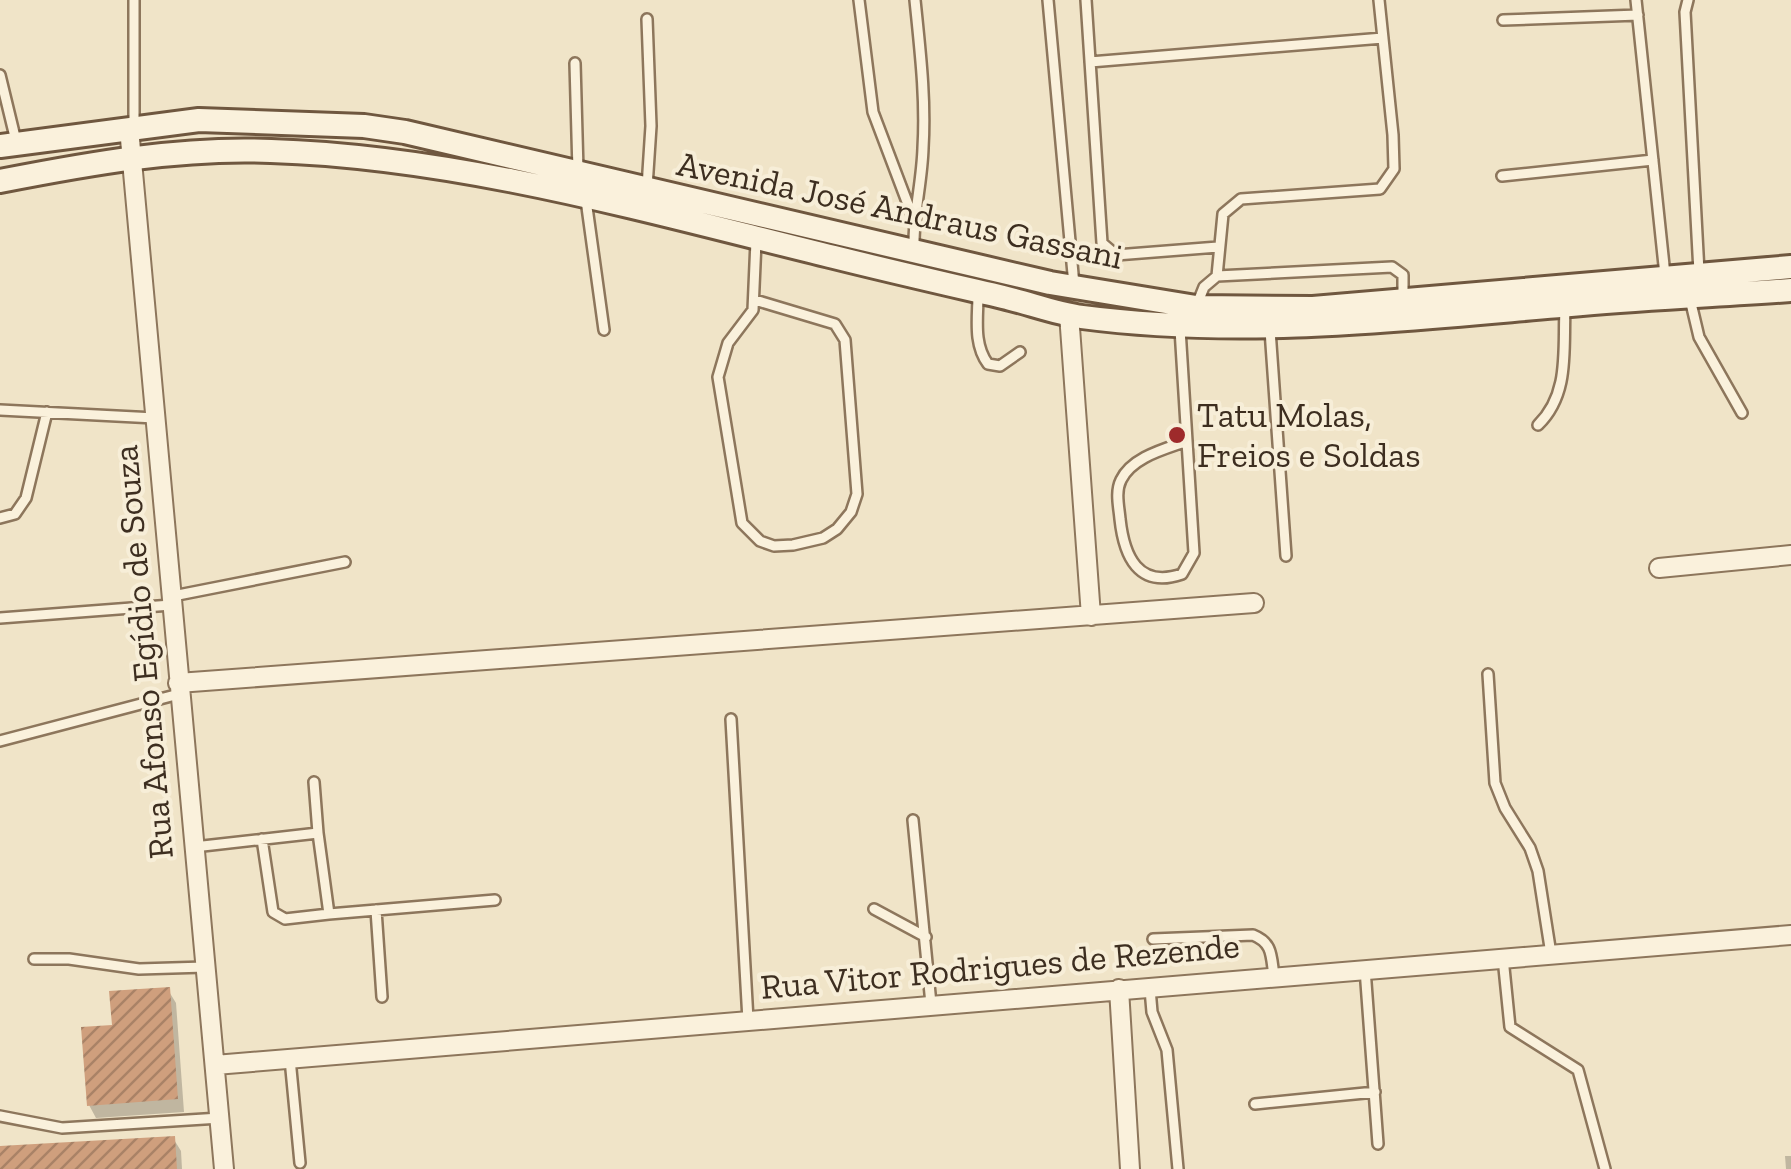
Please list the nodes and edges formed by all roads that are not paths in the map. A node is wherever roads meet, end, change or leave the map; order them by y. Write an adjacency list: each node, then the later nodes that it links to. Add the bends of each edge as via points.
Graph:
1 (134, 0): 17 (lane)
2 (859, 0): 28 (lane, via 873,112)
3 (915, 0): 28 (lane, via 925,98)
4 (1048, 0): 36 (lane)
5 (1086, 0): 13 (lane)
6 (1379, 0): 12 (lane)
7 (1636, 0): 9 (lane)
8 (1688, 0): 35 (lane)
9 (1638, 16): 11 (lane); 21 (lane)
10 (647, 19): 25 (lane)
11 (1502, 20)
12 (1383, 38): 13 (lane); 30 (lane, via 1394,169 1380,188 1240,198 1224,214)
13 (1090, 62): 30 (lane, via 1102,243 1116,255)
14 (575, 63): 22 (lane)
15 (0, 74): 18 (lane)
16 (364, 126): 17 (main road, Avenida José Andraus Gassani, via 200,120); 19 (main road); 22 (main road, Avenida José Andraus Gassani)
17 (131, 128): 18 (main road, Avenida José Andraus Gassani); 20 (street, Rua Afonso Egídio de Souza)
18 (8, 145)
19 (360, 158): 20 (main road, Avenida José Andraus Gassani, via 269,150); 27 (main road, Avenida José Andraus Gassani)
20 (133, 160): 24 (main road, Avenida José Andraus Gassani); 51 (street, Rua Afonso Egídio de Souza)
21 (1653, 160): 23 (lane); 35 (lane)
22 (578, 174): 26 (main road, Avenida José Andraus Gassani)
23 (1502, 176)
24 (0, 181)
25 (647, 190): 26 (main road, Avenida José Andraus Gassani); 31 (main road, Avenida José Andraus Gassani)
26 (620, 194): 27 (main road, Avenida José Andraus Gassani); 29 (main road, Avenida José Andraus Gassani)
27 (586, 198): 46 (lane)
28 (913, 217): 31 (lane)
29 (756, 238): 33 (main road, Avenida José Andraus Gassani); 39 (lane)
30 (1218, 246): 34 (lane)
31 (905, 250): 33 (main road); 36 (main road, Avenida José Andraus Gassani)
32 (1791, 267): 35 (main road, Avenida José Andraus Gassani)
33 (892, 272): 38 (main road, Avenida José Andraus Gassani)
34 (1217, 276): 41 (lane); 42 (lane, via 1392,268 1403,276)
35 (1679, 285): 37 (main road, Avenida José Andraus Gassani); 40 (main road, Avenida José Andraus Gassani); 42 (main road, Avenida José Andraus Gassani); 50 (lane)
36 (1074, 287): 41 (main road, Avenida José Andraus Gassani)
37 (1791, 290)
38 (978, 291): 43 (main road, Avenida José Andraus Gassani); 47 (lane, via 983,358 1000,366)
39 (755, 300): 39 (lane, via 728,343 718,376 742,524 760,541 793,545 837,529 858,494 844,340 836,324)
40 (1565, 306): 42 (main road, Avenida José Andraus Gassani); 52 (lane, via 1561,391)
41 (1196, 308): 42 (main road, Avenida José Andraus Gassani)
42 (1403, 309): 45 (main road, Avenida José Andraus Gassani)
43 (1068, 314): 44 (main road, Avenida José Andraus Gassani); 61 (street)
44 (1180, 326): 45 (main road, Avenida José Andraus Gassani); 53 (lane)
45 (1270, 327): 56 (lane)
46 (604, 330)
47 (1020, 352)
48 (0, 410): 49 (lane)
49 (46, 412): 51 (lane); 54 (lane, via 26,498 15,514)
50 (1742, 413)
51 (155, 418): 59 (street, Rua Afonso Egídio de Souza)
52 (1538, 426)
53 (1187, 442): 53 (lane, via 1194,552 1182,574 1156,577 1129,560 1118,493 1130,469)
54 (0, 518)
55 (1791, 555): 58 (street)
56 (1286, 556)
57 (345, 562): 59 (lane)
58 (1659, 568)
59 (171, 601): 62 (lane); 64 (street, Rua Afonso Egídio de Souza)
60 (1254, 603): 61 (street)
61 (1091, 616): 64 (street)
62 (0, 618)
63 (1488, 674): 79 (lane, via 1495,783 1538,872)
64 (178, 688): 66 (lane); 71 (street, Rua Afonso Egídio de Souza)
65 (730, 719): 89 (lane)
66 (0, 740)
67 (314, 782): 69 (lane)
68 (913, 820): 77 (lane)
69 (318, 833): 70 (lane); 75 (lane)
70 (262, 839): 71 (lane); 75 (lane, via 273,912 285,919)
71 (194, 848): 82 (street, Rua Afonso Egídio de Souza)
72 (495, 900): 74 (lane)
73 (874, 909): 77 (lane)
74 (376, 910): 75 (lane); 87 (lane)
75 (330, 914)
76 (1791, 935): 79 (street, Rua Vitor Rodrigues de Rezende)
77 (926, 937): 88 (lane)
78 (1153, 939): 84 (lane, via 1253,935 1268,942)
79 (1551, 954): 80 (street, Rua Vitor Rodrigues de Rezende)
80 (1503, 958): 83 (street, Rua Vitor Rodrigues de Rezende); 101 (lane, via 1510,1027 1578,1070)
81 (34, 959): 82 (lane, via 139,970)
82 (206, 967): 91 (street, Rua Afonso Egídio de Souza)
83 (1365, 969): 84 (street, Rua Vitor Rodrigues de Rezende); 92 (lane)
84 (1274, 976): 85 (street, Rua Vitor Rodrigues de Rezende)
85 (1150, 986): 86 (street, Rua Vitor Rodrigues de Rezende); 100 (lane, via 1167,1050)
86 (1119, 989): 88 (street, Rua Vitor Rodrigues de Rezende); 99 (street)
87 (382, 997)
88 (931, 1004): 89 (street, Rua Vitor Rodrigues de Rezende)
89 (748, 1020): 90 (street, Rua Vitor Rodrigues de Rezende)
90 (290, 1058): 91 (street, Rua Vitor Rodrigues de Rezende); 97 (lane)
91 (215, 1065): 95 (street, Rua Afonso Egídio de Souza)
92 (1374, 1092): 93 (lane); 96 (lane)
93 (1255, 1104)
94 (0, 1116): 95 (lane, via 62,1128)
95 (220, 1118): 98 (street, Rua Afonso Egídio de Souza)
96 (1378, 1144)
97 (300, 1162)
98 (224, 1169)
99 (1130, 1169)
100 (1178, 1169)
101 (1605, 1169)

